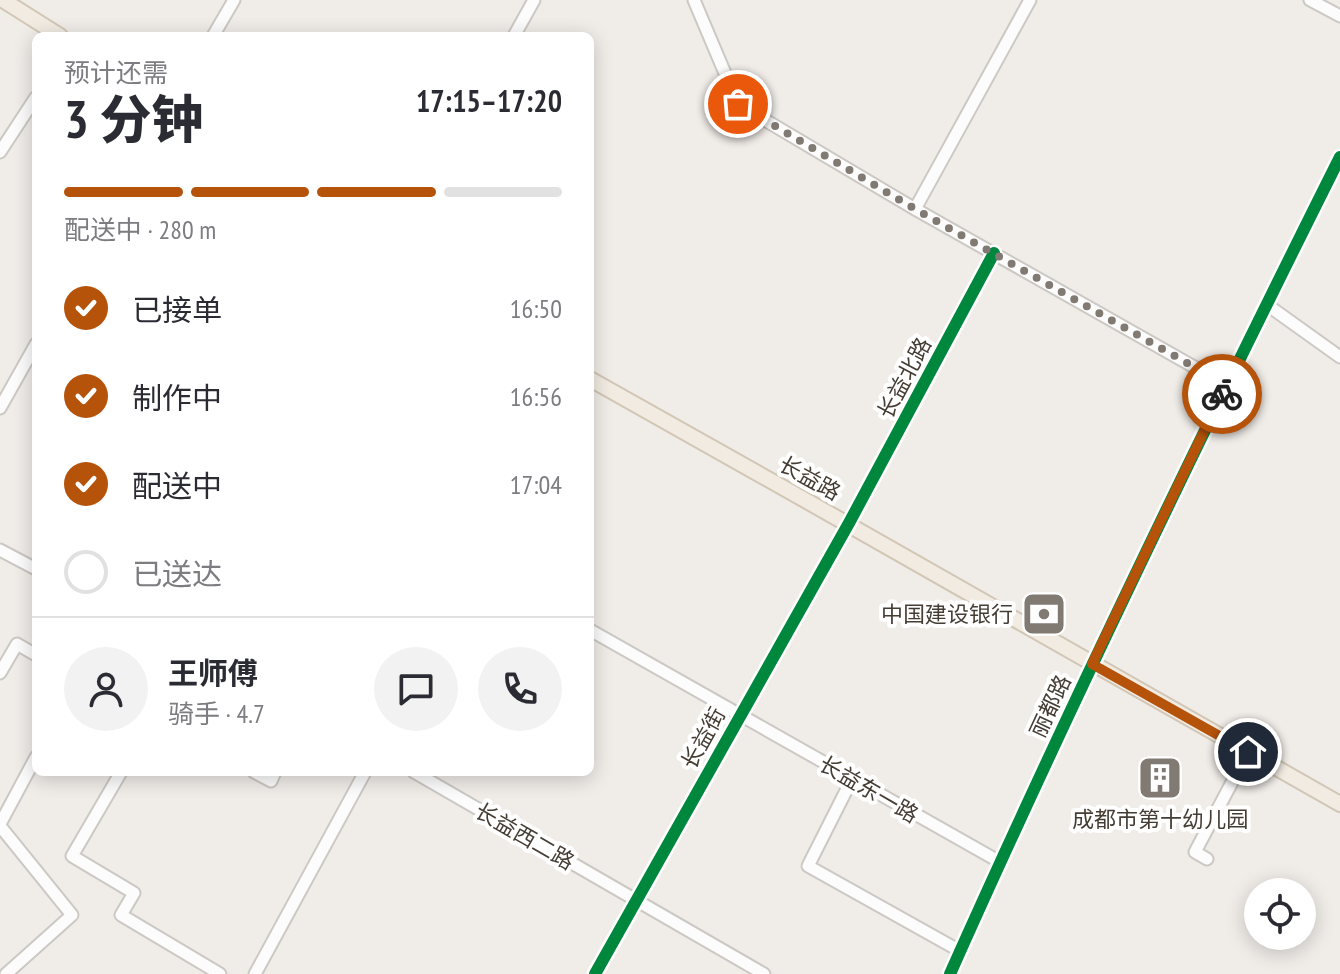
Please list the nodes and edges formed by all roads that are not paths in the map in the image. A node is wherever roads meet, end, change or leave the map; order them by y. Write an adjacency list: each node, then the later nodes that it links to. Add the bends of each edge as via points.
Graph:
1 (3, 0): 8 (main road)
2 (234, 0): 9 (street)
3 (534, 0): 10 (street)
4 (694, 0): 14 (street, via 738,104)
5 (1030, 0): 14 (street)
6 (1310, 0): 7 (street)
7 (1340, 16)
8 (54, 32)
9 (215, 32)
10 (516, 32)
11 (32, 103): 12 (street)
12 (0, 152)
13 (1340, 157): 16 (street, 丽都路)
14 (915, 209): 15 (street)
15 (994, 253): 20 (street); 22 (street, 长益北路)
16 (1266, 304): 18 (street); 20 (street, 丽都路)
17 (32, 351): 21 (street)
18 (1340, 357)
19 (594, 381): 22 (main road, 长益路)
20 (1226, 385): 27 (street, 丽都路)
21 (0, 408)
22 (849, 523): 27 (main road, 长益路); 29 (street, 长益街)
23 (0, 550): 24 (street)
24 (32, 567)
25 (594, 632): 29 (street, 长益东一路)
26 (32, 653): 28 (street, via 17,644)
27 (1092, 664): 30 (main road, 长益路); 41 (street, 丽都路)
28 (0, 673)
29 (739, 714): 35 (street, 长益东一路); 42 (street, 长益街)
30 (1248, 752): 36 (main road, 长益路); 37 (street)
31 (32, 765): 39 (street)
32 (119, 776): 45 (street, via 72,856 134,893 121,915)
33 (363, 776): 46 (street)
34 (421, 776): 42 (street, 长益西二路)
35 (852, 779): 41 (street, 长益东一路); 43 (street, via 808,866)
36 (1340, 804)
37 (1214, 816): 38 (street); 40 (street, via 1195,852)
38 (1226, 822)
39 (0, 825): 44 (street, via 72,915)
40 (1207, 859)
41 (1000, 862): 43 (street, 丽都路)
42 (636, 900): 47 (street, 长益街); 48 (street, 长益西二路)
43 (960, 951): 49 (street, 丽都路)
44 (6, 974)
45 (220, 974)
46 (255, 974)
47 (595, 974)
48 (764, 974)
49 (950, 974)

